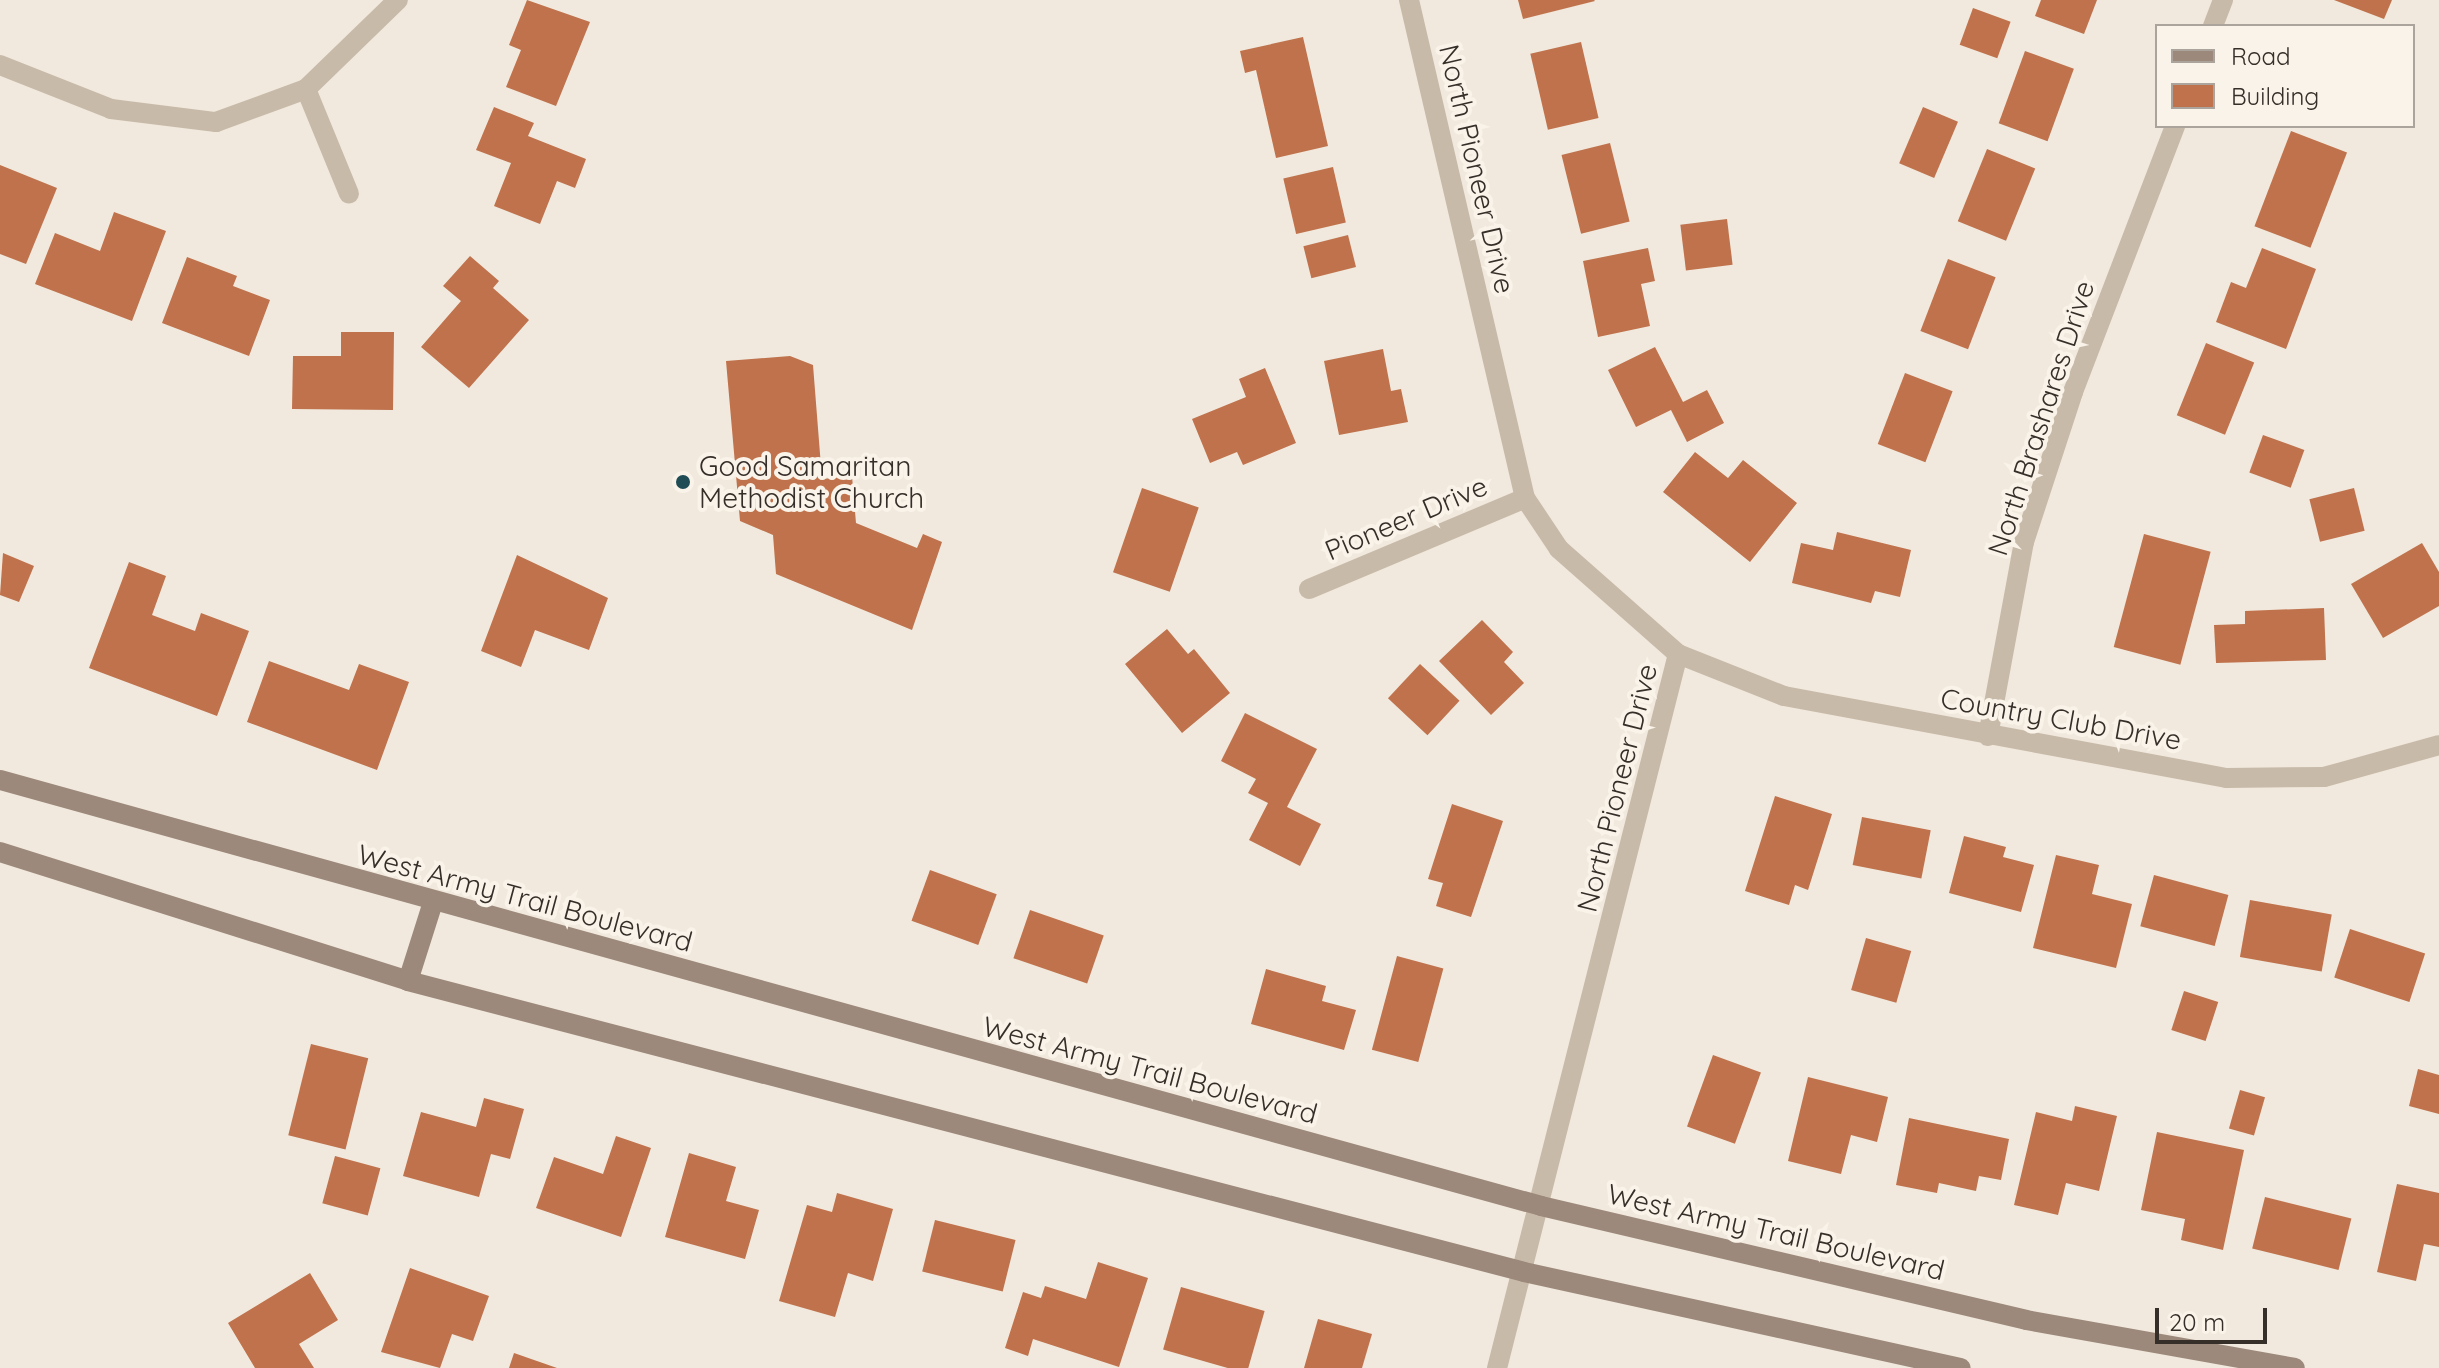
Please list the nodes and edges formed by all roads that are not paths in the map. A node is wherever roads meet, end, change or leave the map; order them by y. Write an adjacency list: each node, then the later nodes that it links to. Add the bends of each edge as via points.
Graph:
1 (398, 0): 6 (street)
2 (1409, 0): 9 (street, North Pioneer Drive)
3 (2223, 0): 4 (street)
4 (2214, 24)
5 (0, 65): 6 (street, via 111,109 216,122)
6 (306, 89): 8 (street)
7 (2174, 128): 12 (street, North Brashares Drive, via 2073,392 2024,542)
8 (349, 194)
9 (1525, 498): 10 (street, Pioneer Drive); 11 (street, North Pioneer Drive, via 1559,549)
10 (1309, 589)
11 (1678, 654): 12 (street, Country Club Drive, via 1784,696); 18 (street, North Pioneer Drive)
12 (1988, 736): 13 (street, Country Club Drive, via 2226,778 2324,777)
13 (2439, 745)
14 (0, 780): 16 (main road, West Army Trail Boulevard)
15 (0, 852): 17 (main road)
16 (433, 902): 17 (main road); 18 (main road, West Army Trail Boulevard)
17 (408, 981): 19 (main road)
18 (1541, 1206): 19 (street, North Pioneer Drive); 22 (main road, West Army Trail Boulevard, via 2026,1320)
19 (1524, 1272): 20 (street, North Pioneer Drive); 21 (main road)
20 (1497, 1368)
21 (1961, 1368)
22 (2295, 1368)

